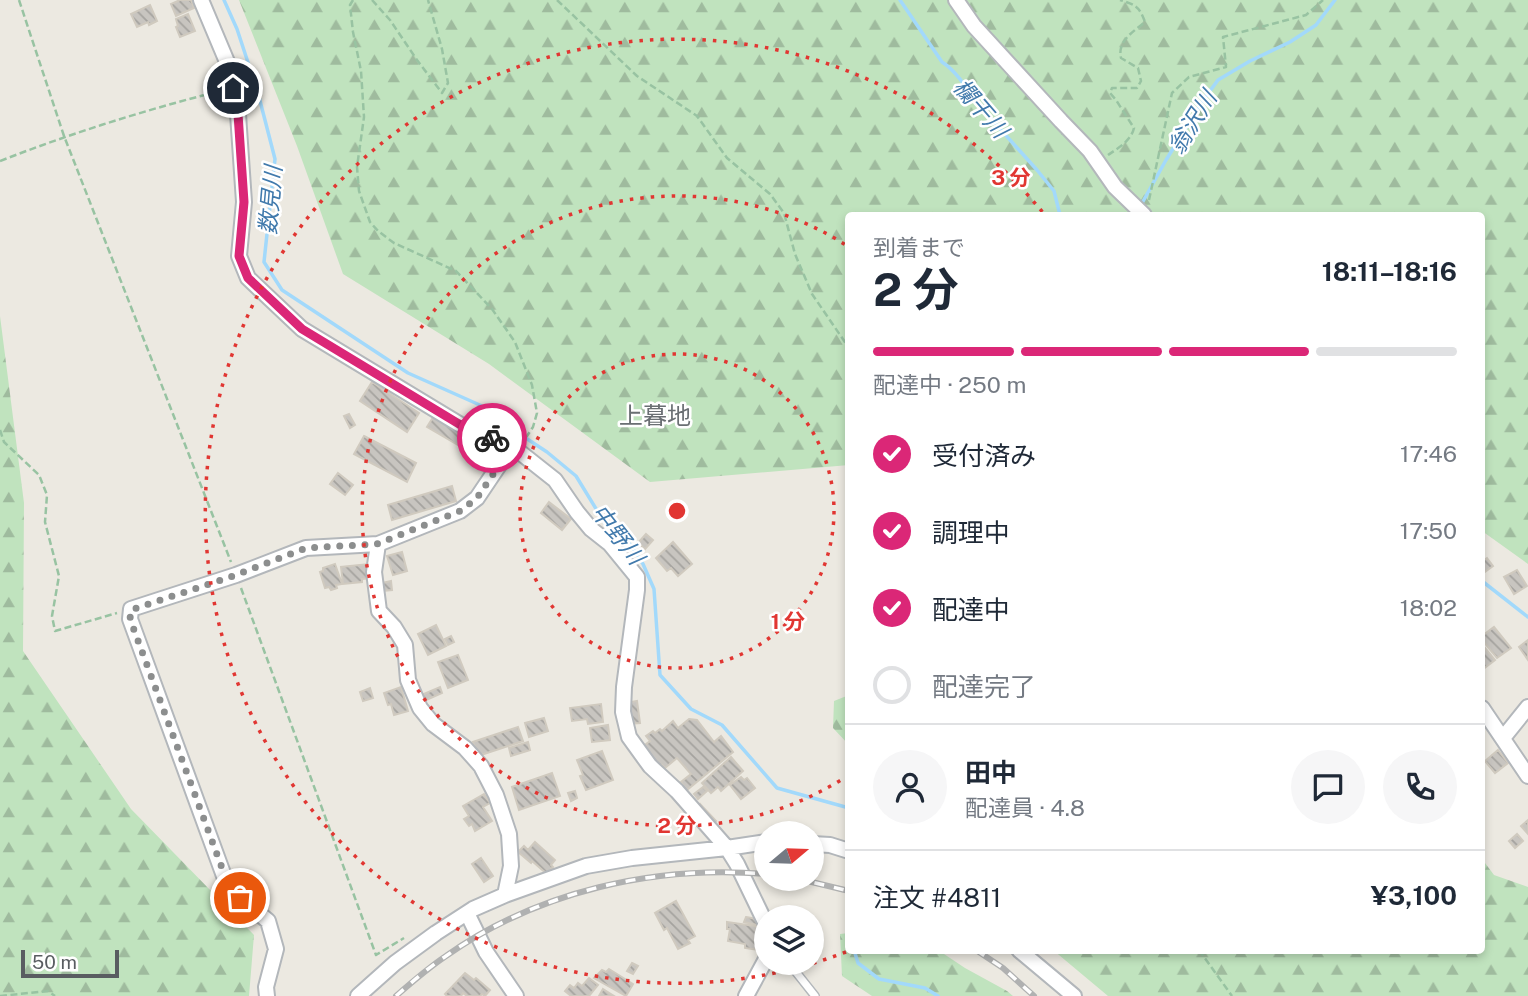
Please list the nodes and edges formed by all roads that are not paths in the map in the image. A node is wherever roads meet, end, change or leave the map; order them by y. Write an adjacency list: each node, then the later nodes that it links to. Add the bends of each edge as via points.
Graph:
1 (201, 0): 4 (street, via 230,69 238,114 244,202 239,256 248,278 302,329 459,424)
2 (956, 0): 3 (street, via 974,26 1090,151 1115,187)
3 (1146, 209)
4 (512, 446): 5 (street, via 469,505); 12 (street, via 555,480 591,529 610,544 637,578 624,687 629,737)
5 (377, 544): 14 (street, via 374,572 379,611 405,645 408,680 420,708 481,766 496,795 509,834 511,866); 20 (street, via 306,548 131,610 130,619 225,876 240,898 268,921 276,949)
6 (1528, 707): 8 (street)
7 (1485, 712): 8 (street)
8 (1503, 738): 9 (street)
9 (1528, 776)
10 (754, 844): 12 (street)
11 (824, 845): 13 (street)
12 (727, 848): 14 (street, via 586,866); 15 (street)
13 (845, 850)
14 (505, 895): 16 (street)
15 (757, 905)
16 (467, 913): 21 (street, via 395,963); 22 (street)
17 (1023, 954): 25 (street)
18 (758, 975): 23 (street)
19 (798, 975): 24 (lane)
20 (267, 996)
21 (358, 996)
22 (516, 996)
23 (746, 996)
24 (815, 996)
25 (1074, 996)

